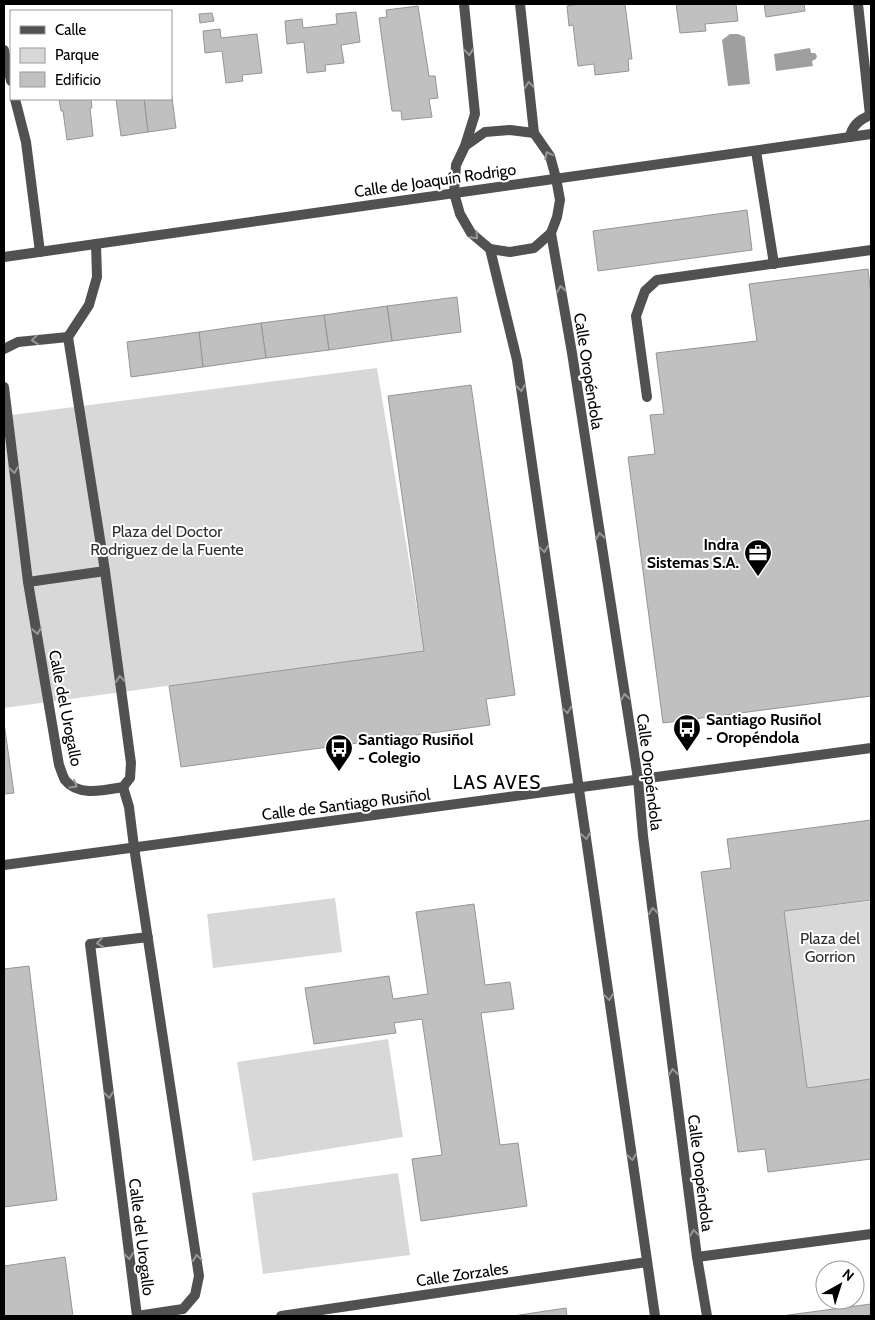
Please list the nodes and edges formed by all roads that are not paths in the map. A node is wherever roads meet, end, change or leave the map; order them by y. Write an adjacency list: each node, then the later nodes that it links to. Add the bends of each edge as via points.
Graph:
1 (464, 4): 11 (street, one-way to 11, via 475,114)
2 (520, 4): 8 (street, one-way to 2)
3 (858, 4): 7 (street)
4 (4, 50): 5 (street)
5 (10, 77)
6 (15, 100): 19 (street, via 26,142)
7 (871, 115): 10 (street, via 858,120)
8 (534, 133): 11 (street, via 510,130 485,132); 13 (street, Calle Oropéndola, one-way to 8, via 550,156)
9 (871, 134): 10 (street, Calle de Joaquín Rodrigo)
10 (850, 137): 12 (street, Calle de Joaquín Rodrigo)
11 (465, 146): 14 (street, via 456,165)
12 (756, 150): 13 (street, Calle de Joaquín Rodrigo); 21 (street)
13 (556, 178): 14 (street, Calle de Joaquín Rodrigo); 15 (street, Calle Oropéndola, via 560,200)
14 (454, 193): 16 (street, Calle de Joaquín Rodrigo); 17 (street, one-way to 17, via 460,214 471,233)
15 (551, 233): 17 (street, via 534,248 510,252); 29 (street, Calle Oropéndola, one-way to 15)
16 (96, 244): 19 (street, Calle de Joaquín Rodrigo); 22 (street, via 97,277 89,305)
17 (490, 250): 31 (street, one-way to 31, via 516,360)
18 (871, 250): 21 (street)
19 (40, 252): 20 (street, Calle de Joaquín Rodrigo)
20 (4, 257)
21 (774, 264): 25 (street, via 657,280 646,291 636,316)
22 (68, 337): 23 (street, one-way to 23, via 18,342); 26 (street)
23 (4, 349)
24 (4, 387): 27 (street, Calle del Urogallo, one-way to 27)
25 (647, 397)
26 (105, 571): 27 (street); 30 (street, one-way to 26, via 130,778 131,764)
27 (28, 582): 30 (street, Calle del Urogallo, one-way to 30, via 59,766 65,780 76,789 91,791)
28 (871, 748): 29 (street, Calle de Santiago Rusiñol)
29 (638, 779): 31 (street, Calle de Santiago Rusiñol); 36 (street, Calle Oropéndola, one-way to 29)
30 (123, 787): 32 (street, Calle del Urogallo)
31 (579, 788): 32 (street, Calle de Santiago Rusiñol); 37 (street, one-way to 37)
32 (134, 847): 33 (street, Calle de Santiago Rusiñol); 34 (street, Calle del Urogallo)
33 (4, 865)
34 (148, 937): 38 (street, Calle del Urogallo, one-way to 34, via 183,1309 195,1295 199,1276); 38 (street, Calle del Urogallo, one-way to 38, via 90,944)
35 (871, 1234): 36 (street)
36 (697, 1257): 41 (street, Calle Oropéndola)
37 (647, 1262): 39 (street, Calle Zorzales); 40 (street)
38 (137, 1316)
39 (281, 1316)
40 (655, 1316)
41 (707, 1316)

